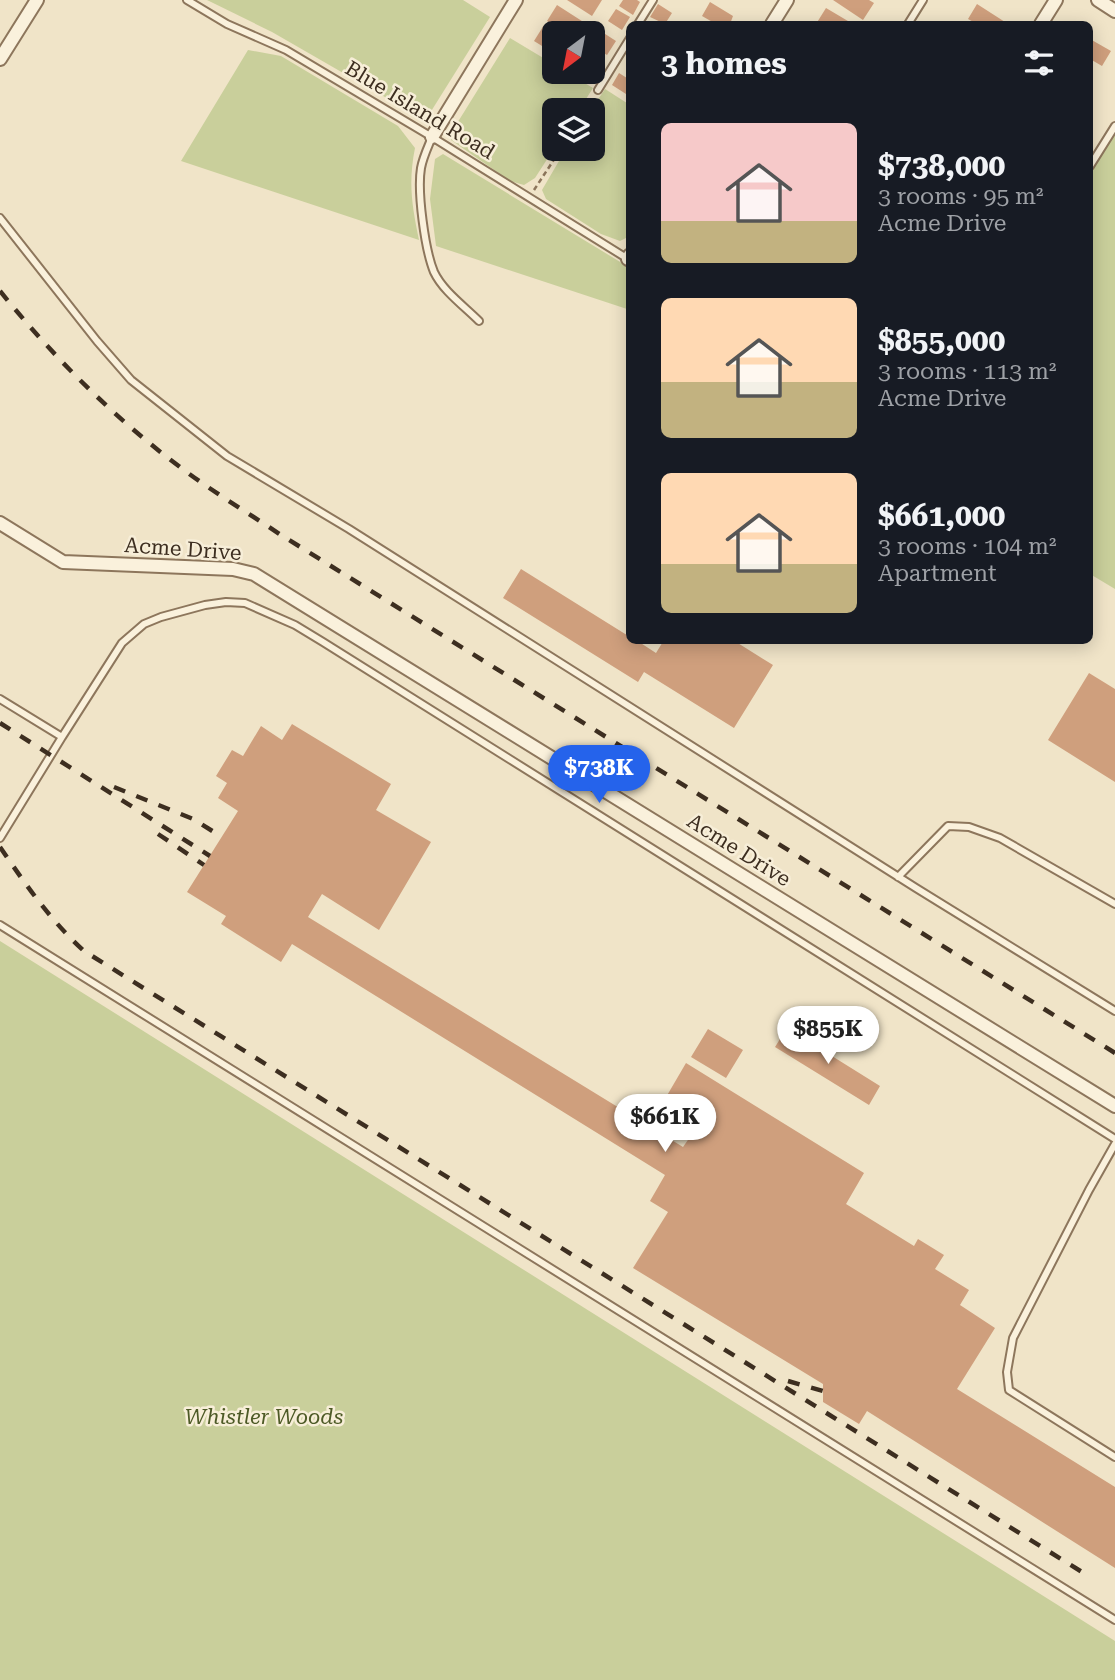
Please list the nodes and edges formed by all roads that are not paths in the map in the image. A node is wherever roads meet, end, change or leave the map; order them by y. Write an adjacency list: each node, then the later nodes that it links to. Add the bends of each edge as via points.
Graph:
1 (37, 0): 15 (street)
2 (187, 0): 18 (lane, Blue Island Road, via 286,50)
3 (516, 0): 18 (street)
4 (653, 0): 10 (lane)
5 (787, 0): 11 (street)
6 (923, 0): 12 (lane)
7 (1056, 0): 13 (street)
8 (1098, 0): 9 (street)
9 (1115, 11)
10 (640, 21)
11 (774, 21)
12 (910, 21)
13 (1043, 21)
14 (626, 44): 16 (lane)
15 (0, 58)
16 (598, 90)
17 (1115, 126): 19 (lane)
18 (432, 137): 21 (lane, Blue Island Road); 22 (lane, via 420,171 430,257 445,288)
19 (1093, 161)
20 (0, 218): 27 (lane, via 131,380 227,456)
21 (626, 256)
22 (479, 321)
23 (0, 523): 31 (street, Acme Drive, via 63,562 233,569 254,574)
24 (0, 699): 25 (lane)
25 (62, 737): 26 (lane); 32 (lane, via 122,643 137,629 205,605 245,603 286,621)
26 (0, 838)
27 (898, 877): 28 (lane, via 948,827 969,827 1000,838); 30 (lane)
28 (1115, 904)
29 (0, 925): 35 (lane)
30 (1115, 1011)
31 (1115, 1106)
32 (1115, 1139)
33 (1115, 1144): 34 (lane, via 1013,1338 1007,1372 1009,1390)
34 (1115, 1457)
35 (1115, 1620)

